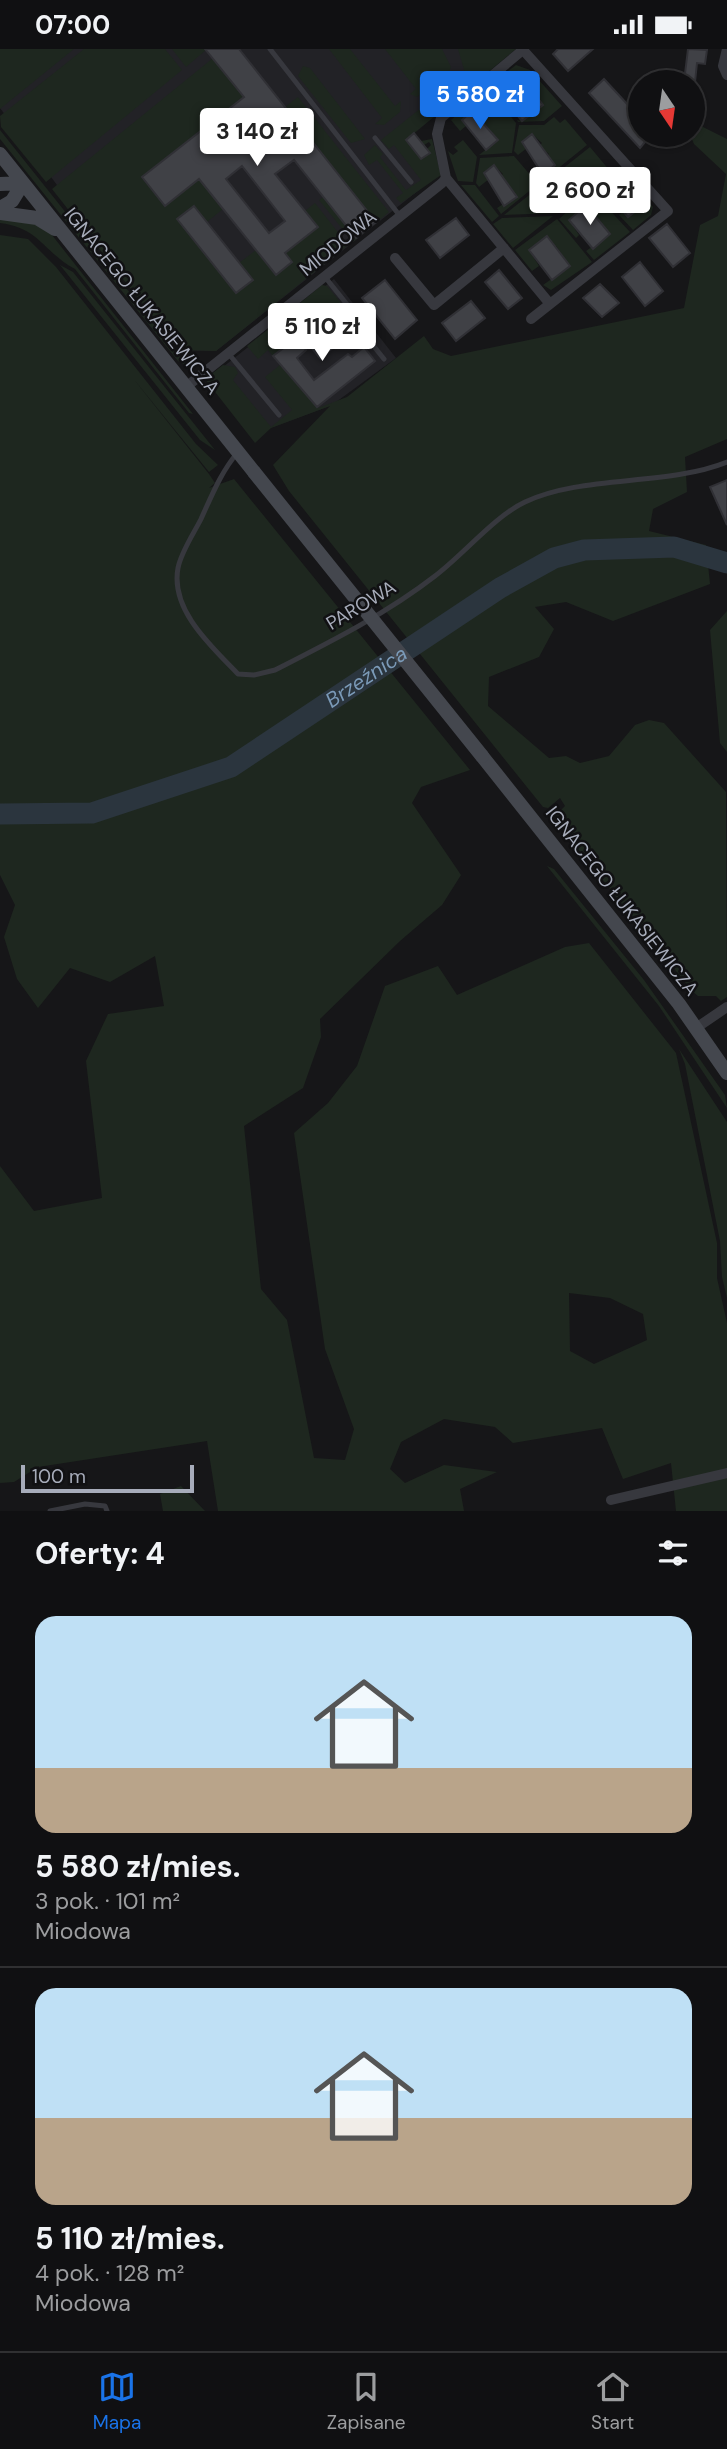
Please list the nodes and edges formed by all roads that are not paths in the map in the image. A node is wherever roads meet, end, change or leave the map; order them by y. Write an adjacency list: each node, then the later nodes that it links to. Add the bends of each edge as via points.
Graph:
1 (270, 49): 13 (lane)
2 (524, 49): 7 (street, via 441,118 437,134); 18 (street, via 668,211)
3 (727, 49): 4 (street, via 723,66)
4 (727, 75)
5 (375, 138): 8 (lane)
6 (0, 154): 9 (street, IGNACEGO ŁUKASIEWICZA)
7 (446, 178): 13 (street, MIODOWA); 15 (street)
8 (411, 182)
9 (23, 183): 10 (street); 11 (street, via 12,201); 14 (street, IGNACEGO ŁUKASIEWICZA)
10 (0, 184)
11 (0, 208)
12 (0, 213): 14 (street, via 37,218)
13 (400, 216): 17 (street, MIODOWA)
14 (65, 236): 26 (street, IGNACEGO ŁUKASIEWICZA)
15 (503, 248): 16 (street, via 434,305); 18 (street)
16 (395, 258)
17 (325, 276): 19 (street, MIODOWA); 21 (lane)
18 (550, 304): 20 (street)
19 (283, 309): 22 (lane); 24 (street, MIODOWA)
20 (531, 319)
21 (362, 323): 23 (lane, via 320,356); 25 (lane)
22 (302, 333)
23 (309, 342)
24 (228, 353): 26 (street, MIODOWA); 27 (lane)
25 (384, 359)
26 (186, 387): 28 (street, IGNACEGO ŁUKASIEWICZA)
27 (279, 415)
28 (237, 452): 29 (lane, PAROWA, via 178,568 179,587 185,608 203,638 238,674 254,675 275,670 396,604 524,502 551,493); 31 (street, IGNACEGO ŁUKASIEWICZA, bridge)
29 (727, 462)
30 (727, 1007): 31 (street)
31 (696, 1028): 32 (street, IGNACEGO ŁUKASIEWICZA)
32 (727, 1073)
33 (727, 1473): 34 (street)
34 (611, 1500)
35 (50, 1511): 36 (lane, via 85,1504 105,1506)
36 (107, 1511)

